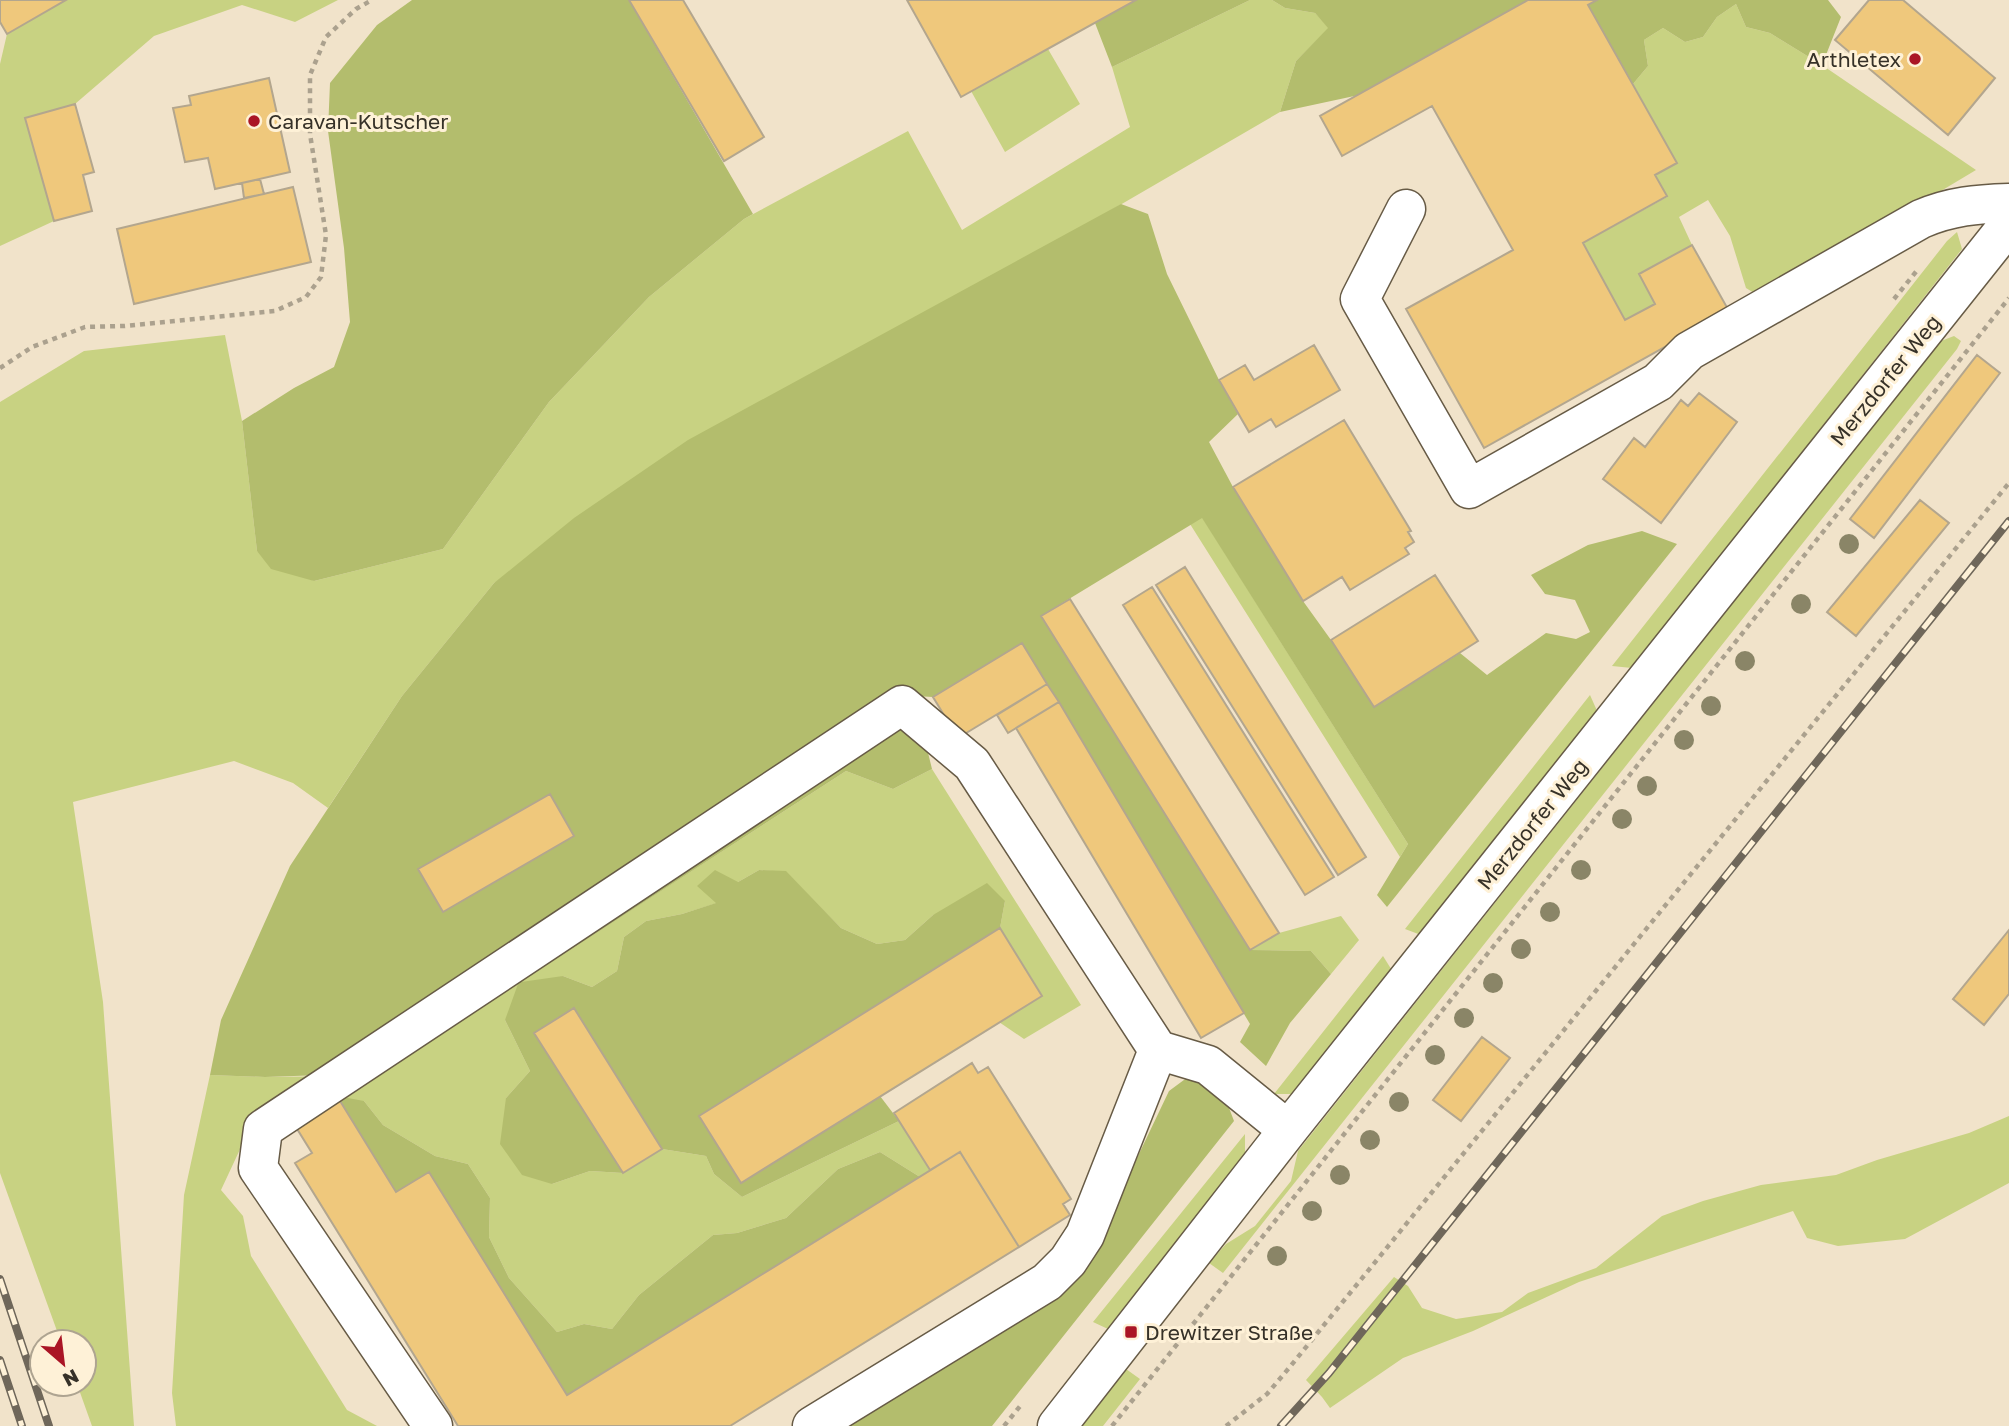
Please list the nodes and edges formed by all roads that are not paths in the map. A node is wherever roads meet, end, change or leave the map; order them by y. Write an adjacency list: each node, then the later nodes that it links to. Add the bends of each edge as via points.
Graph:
1 (2009, 203): 2 (street, via 1970,204 1921,219 1707,340 1672,365 1658,382 1469,489 1360,299)
2 (1406, 209)
3 (2009, 224): 5 (street, Merzdorfer Weg)
4 (1158, 1050): 5 (street, via 1208,1065); 6 (street, via 972,764 902,705 263,1129 258,1168); 7 (street, via 1085,1235 1068,1261 1046,1282)
5 (1288, 1130): 8 (street, Merzdorfer Weg)
6 (433, 1426)
7 (812, 1426)
8 (1057, 1426)

